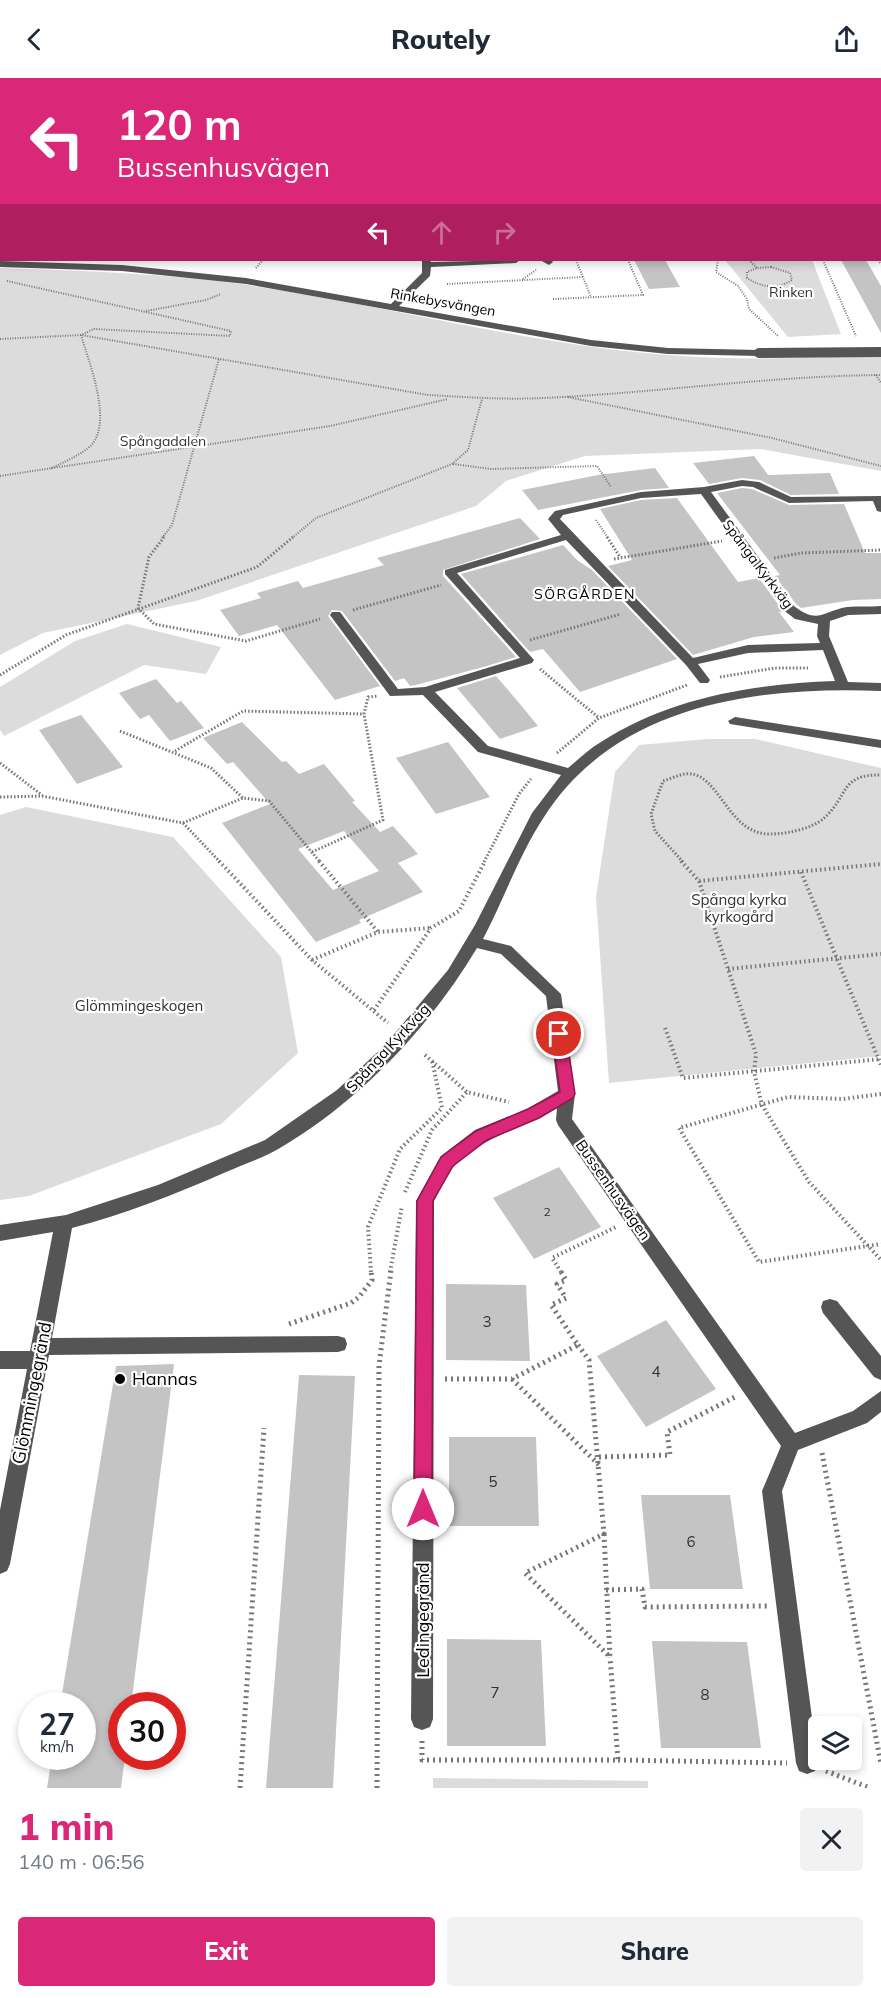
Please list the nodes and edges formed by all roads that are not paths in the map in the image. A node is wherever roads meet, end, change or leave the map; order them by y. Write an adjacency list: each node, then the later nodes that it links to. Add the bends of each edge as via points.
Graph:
1 (471, 261): 2 (street)
2 (426, 262): 5 (street, via 427,274)
3 (0, 264): 4 (street, Rinkebysvängen)
4 (122, 264): 5 (street, Rinkebysvängen)
5 (393, 307): 6 (street, Rinkebysvängen, bridge, via 591,343 668,351)
6 (881, 352)
7 (704, 490): 8 (street, via 755,484 789,500 877,498); 9 (street, via 641,495 559,513 554,519); 12 (street, Spånga Kyrkväg, via 790,609 799,616)
8 (881, 509)
9 (568, 537): 14 (street); 18 (street, via 449,572 528,660)
10 (881, 610): 12 (street, via 847,611)
11 (336, 615): 18 (street, via 395,693)
12 (823, 622): 13 (street)
13 (827, 646): 14 (street, via 748,649); 16 (street)
14 (690, 662): 15 (street)
15 (704, 680)
16 (843, 684): 17 (street, Spånga Kyrkväg); 21 (street, Spånga Kyrkväg, via 783,686 690,706 641,724)
17 (881, 687)
18 (426, 691): 21 (street, via 483,749)
19 (735, 722): 20 (street)
20 (881, 744)
21 (570, 773): 22 (street, Spånga Kyrkväg, via 539,812)
22 (473, 942): 23 (street, Bussenhusvägen, via 506,950 553,994); 24 (street, Spånga Kyrkväg, via 432,1003 378,1063 322,1112 276,1143 156,1196)
23 (567, 1094): 32 (street, Bussenhusvägen, via 564,1120); 34 (street, Ledingegränd, via 533,1114 482,1135 447,1161 425,1201)
24 (64, 1223): 25 (street, Spånga Kyrkväg); 28 (street, Glömmingegränd)
25 (0, 1233)
26 (830, 1307): 30 (street)
27 (338, 1344): 28 (street)
28 (40, 1354): 29 (street); 33 (street, Glömmingegränd)
29 (0, 1360)
30 (881, 1371)
31 (881, 1400): 32 (street, via 860,1418)
32 (791, 1444): 35 (street, via 771,1491)
33 (0, 1564)
34 (422, 1719)
35 (807, 1763)

